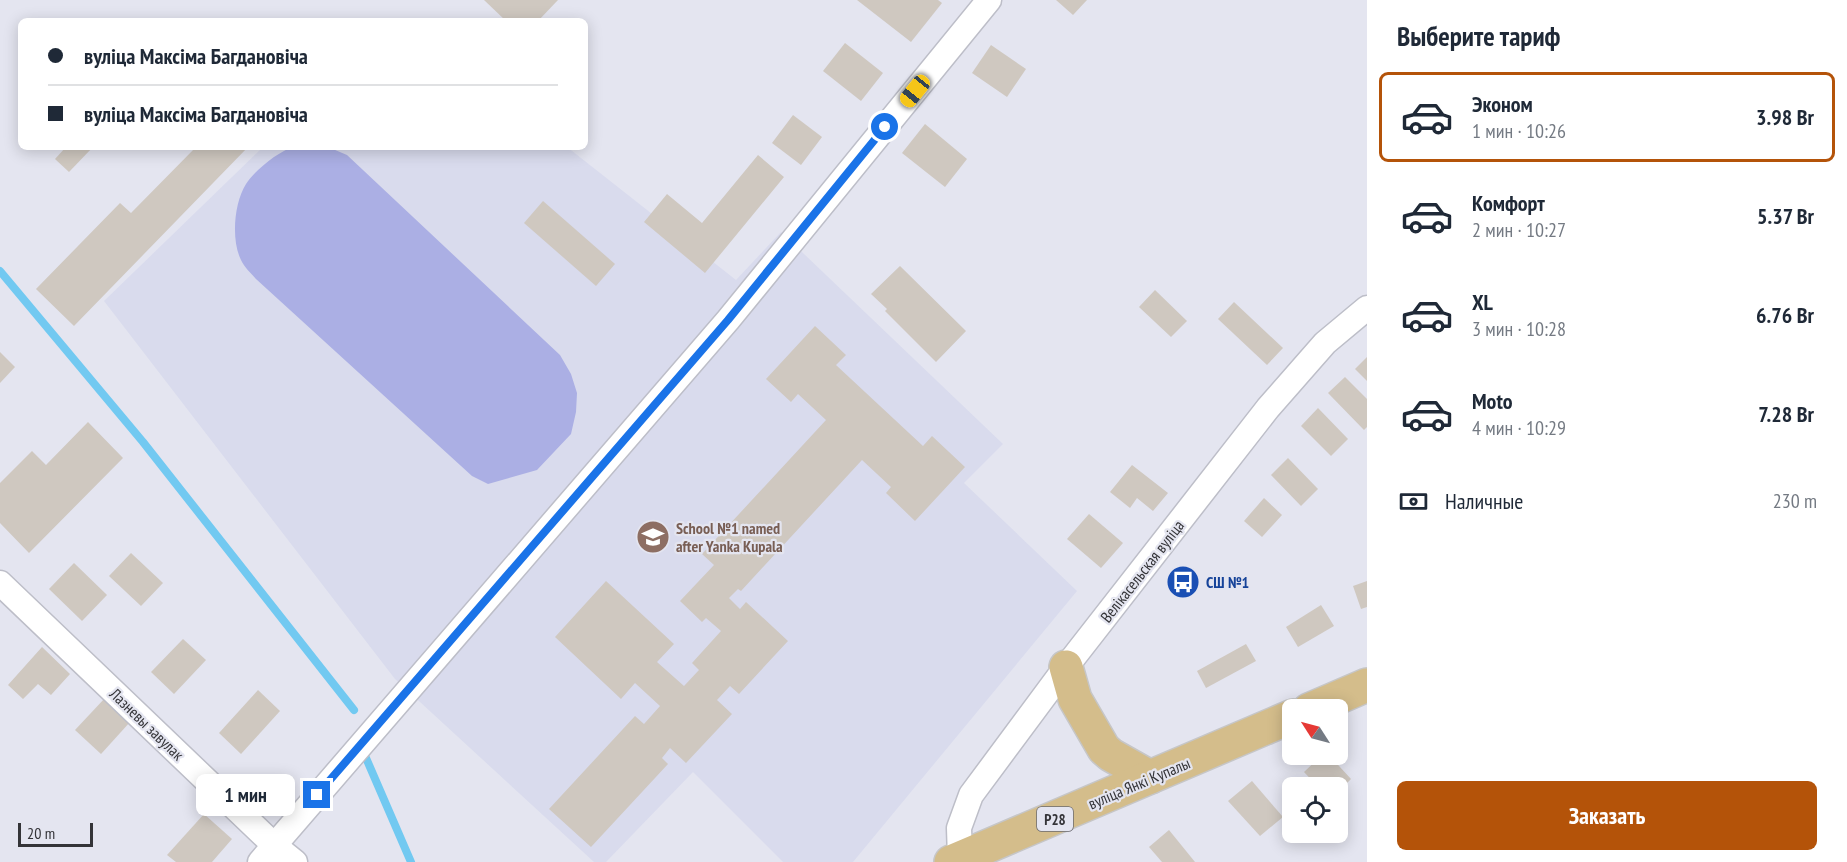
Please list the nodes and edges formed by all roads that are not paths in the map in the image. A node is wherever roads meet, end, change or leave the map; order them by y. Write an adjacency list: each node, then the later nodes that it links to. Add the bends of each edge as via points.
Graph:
1 (989, 0): 9 (street, via 728,320)
2 (1367, 308): 4 (street, Велікасельская вуліца, via 1325,343 1268,408)
3 (0, 583): 9 (street, Лазневы завулак)
4 (1066, 667): 8 (main road, via 1075,699 1104,749); 10 (street, Велікасельская вуліца, via 970,795 959,828)
5 (1367, 685): 6 (main road)
6 (1335, 699)
7 (1282, 721): 8 (main road, вуліца Янкі Купалы / Р28)
8 (1150, 777): 10 (main road, вуліца Янкі Купалы / Р28)
9 (267, 854): 11 (street, Лазневы завулак)
10 (958, 861)
11 (295, 862)

